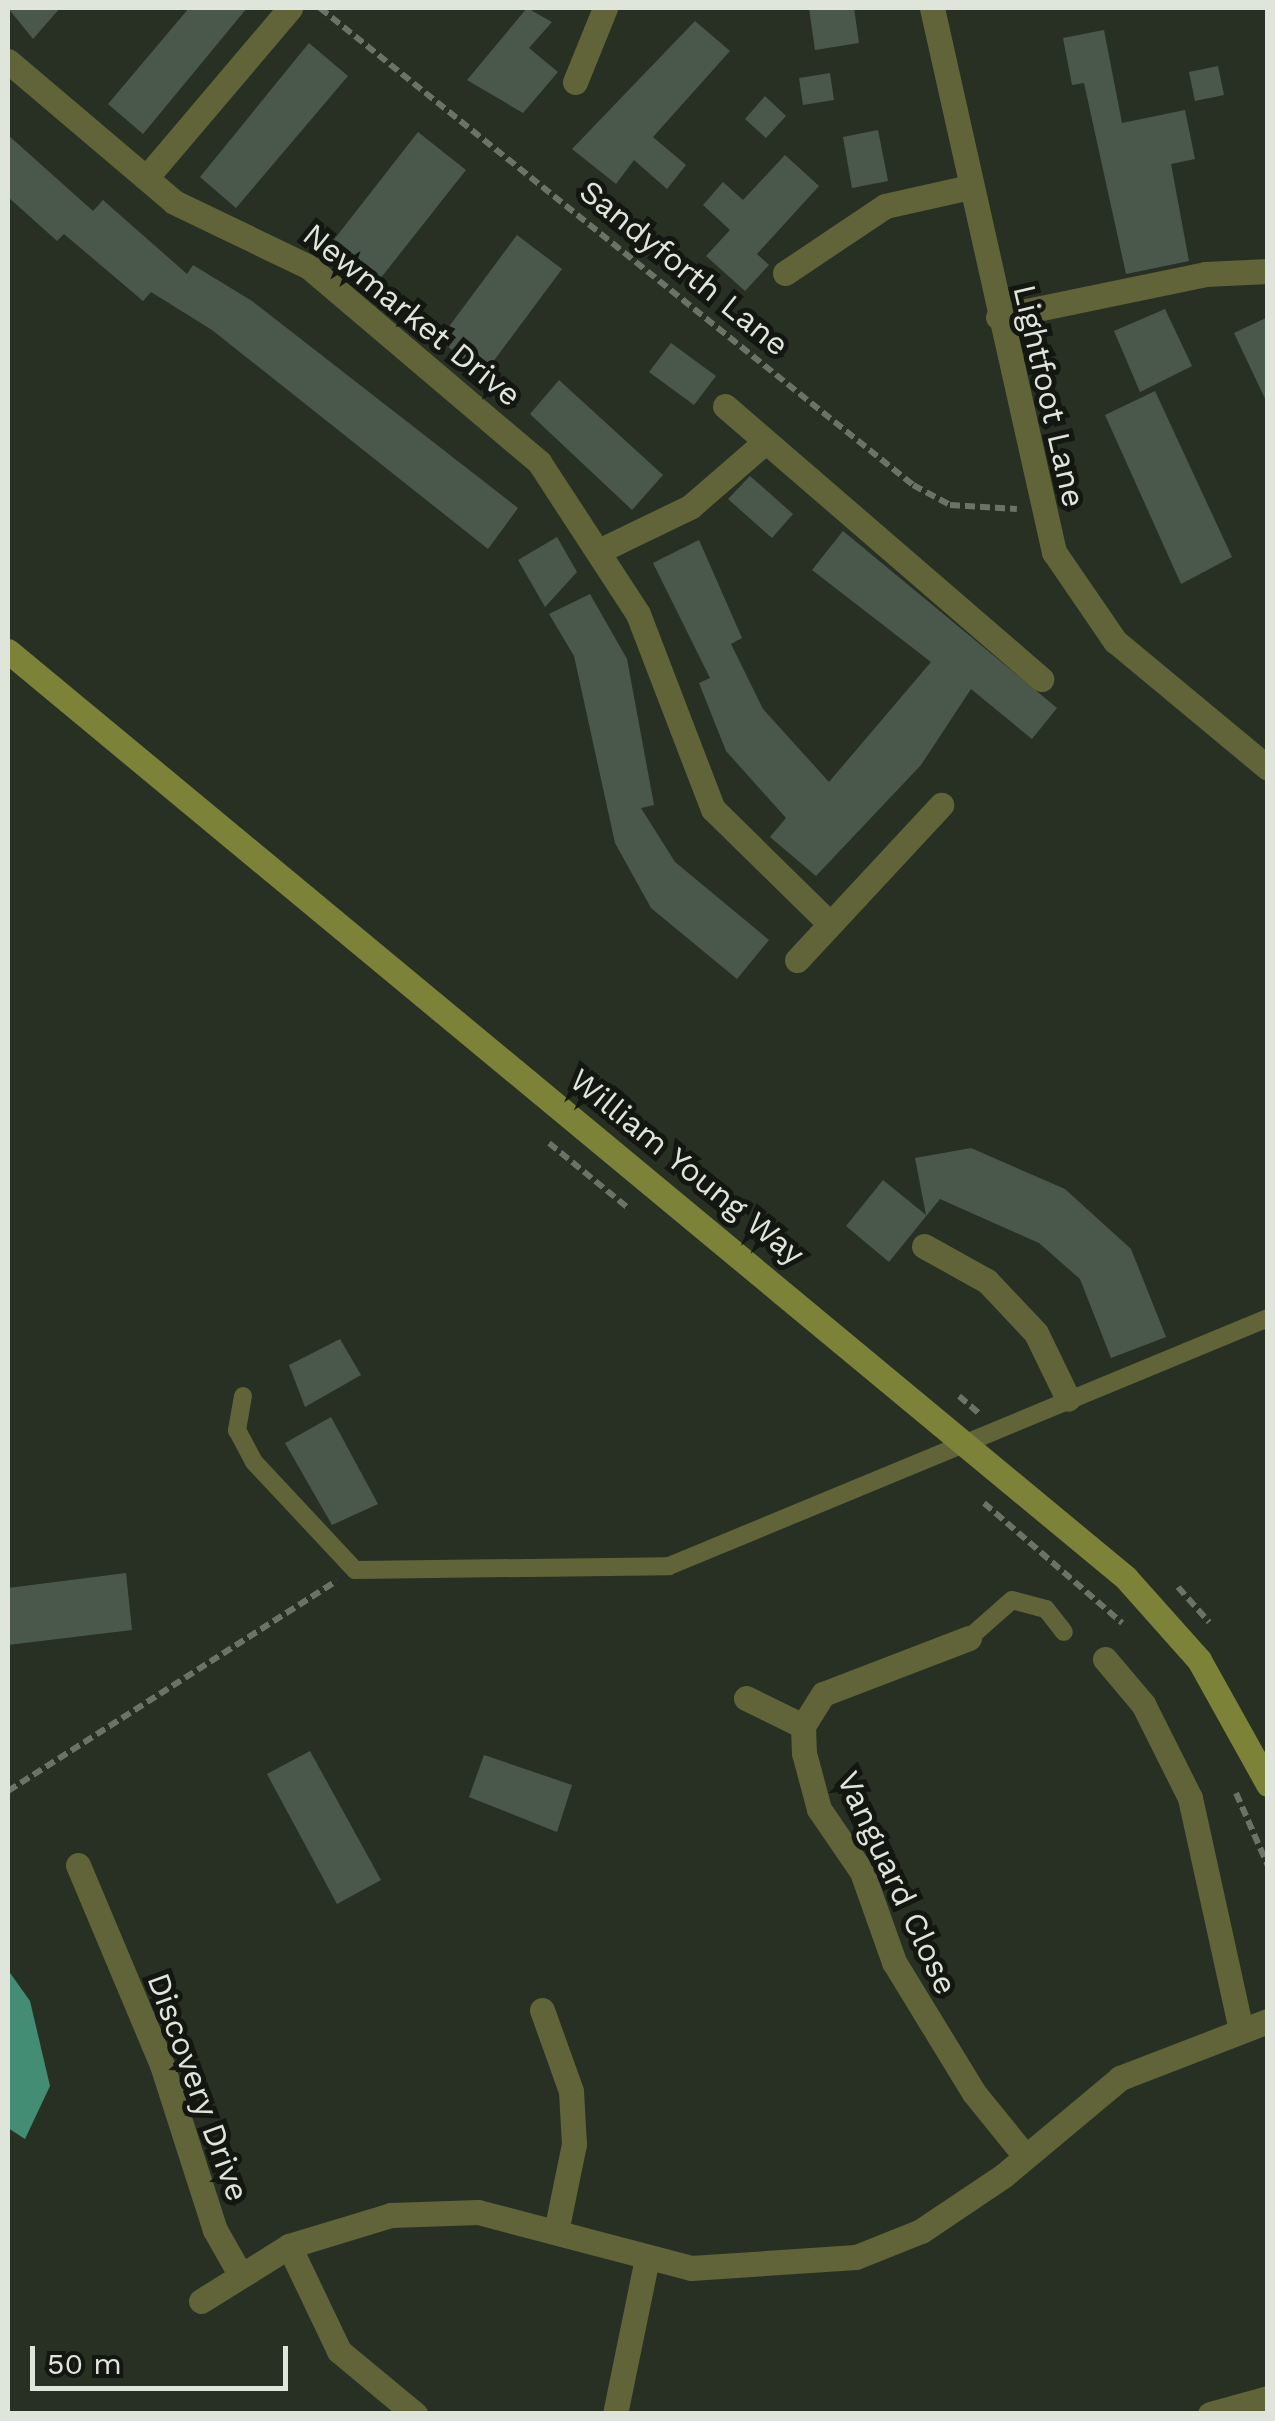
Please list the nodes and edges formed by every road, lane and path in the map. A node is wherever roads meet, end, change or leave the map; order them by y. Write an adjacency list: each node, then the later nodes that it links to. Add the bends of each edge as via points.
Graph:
1 (290, 8): 7 (street)
2 (320, 8): 14 (path, Sandyforth Lane, via 913,486 950,505)
3 (606, 8): 6 (street)
4 (932, 8): 8 (street, Lightfoot Lane)
5 (8, 61): 7 (street, Newmarket Drive)
6 (575, 82)
7 (146, 178): 15 (street, Newmarket Drive, via 194,215 290,254 381,325 539,462)
8 (970, 187): 10 (street, via 884,206); 11 (street, Lightfoot Lane)
9 (1268, 271): 11 (street, via 1205,274)
10 (785, 273)
11 (998, 317): 14 (street, Lightfoot Lane)
12 (724, 406): 13 (street)
13 (765, 442): 15 (street, via 690,507); 17 (street)
14 (1038, 510): 18 (street, Lightfoot Lane, via 1096,620)
15 (604, 549): 20 (street, Newmarket Drive, via 638,614 713,810)
16 (8, 651): 28 (main road, William Young Way)
17 (1041, 679)
18 (1268, 768)
19 (942, 805): 20 (street)
20 (830, 924): 21 (street)
21 (797, 960)
22 (534, 1129): 23 (path)
23 (638, 1216)
24 (924, 1246): 27 (street, via 987,1281 1036,1332)
25 (1268, 1318): 27 (lane)
26 (243, 1396): 30 (lane, via 238,1430 254,1462)
27 (1068, 1399): 28 (lane)
28 (963, 1442): 30 (lane, via 670,1566); 38 (main road, William Young Way, via 1150,1602 1211,1678)
29 (972, 1493): 31 (path)
30 (355, 1570): 39 (path)
31 (1127, 1628)
32 (1064, 1632): 33 (lane, via 1046,1609 1012,1600)
33 (970, 1638): 36 (street, via 823,1694)
34 (1106, 1659): 44 (street, via 1143,1704 1190,1798)
35 (746, 1698): 36 (street)
36 (802, 1726): 45 (street, Vanguard Close, via 818,1809 862,1872 894,1962 974,2093)
37 (1232, 1784): 41 (path)
38 (1268, 1784)
39 (8, 1791)
40 (78, 1865): 49 (street, Discovery Drive, via 162,2065 214,2230)
41 (1268, 1866)
42 (542, 2010): 46 (street, via 571,2091 574,2144)
43 (1268, 2021): 44 (street)
44 (1241, 2029): 45 (street, via 1120,2078)
45 (1024, 2156): 48 (street, via 921,2231 856,2257 780,2268)
46 (557, 2226): 47 (street, via 478,2212 391,2215); 48 (street)
47 (289, 2246): 49 (street); 52 (street, via 339,2351)
48 (646, 2263): 53 (street)
49 (240, 2274): 50 (street)
50 (201, 2301)
51 (1268, 2398): 54 (street)
52 (415, 2414)
53 (615, 2414)
54 (1210, 2414)

